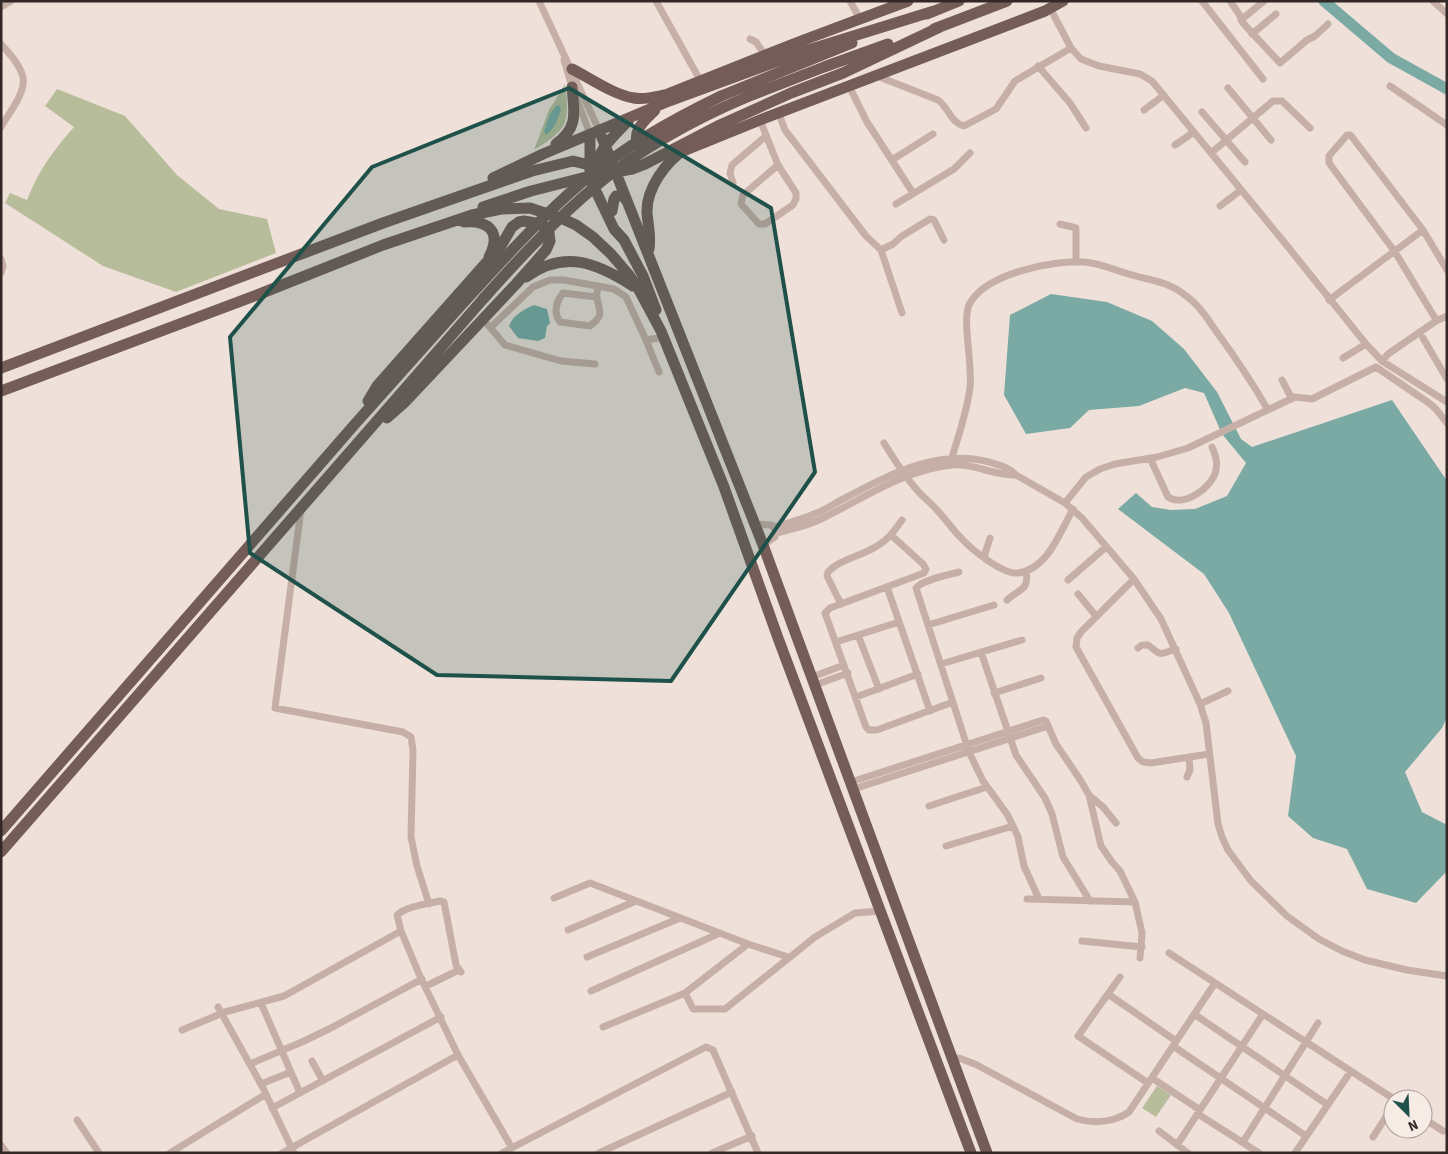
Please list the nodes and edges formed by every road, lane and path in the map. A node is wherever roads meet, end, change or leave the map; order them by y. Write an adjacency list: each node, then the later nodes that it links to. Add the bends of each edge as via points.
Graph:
1 (540, 1): 24 (street)
2 (656, 1): 32 (street)
3 (850, 1): 16 (street)
4 (959, 1): 12 (main road)
5 (1063, 1): 13 (main road)
6 (1202, 1): 31 (street)
7 (1230, 1): 17 (street)
8 (1264, 1): 17 (street)
9 (1433, 1): 15 (street)
10 (905, 2): 16 (main road)
11 (1007, 2): 19 (main road)
12 (934, 11): 26 (main road); 117 (main road, bridge, via 721,96 624,151 546,214)
13 (1052, 13): 23 (street); 30 (main road)
14 (1276, 14): 20 (street)
15 (1447, 14)
16 (860, 19): 25 (main road)
17 (1241, 20): 20 (street)
18 (1328, 24): 20 (street, via 1280,64)
19 (940, 27): 46 (main road, via 843,73); 120 (main road, bridge, via 747,97 701,118 608,176 517,261)
20 (1252, 34)
21 (750, 39): 25 (street)
22 (1, 44): 48 (street, via 23,78 21,92)
23 (1072, 48): 27 (street); 38 (street, via 1086,61 1147,77)
24 (562, 52): 28 (street); 35 (street)
25 (765, 55): 29 (main road)
26 (776, 61): 29 (main road); 39 (main road)
27 (1038, 66): 30 (street, via 1010,86 996,108 964,126 952,120 938,100); 49 (street, via 1070,103)
28 (572, 69): 36 (main road, via 596,83 634,98 652,98); 54 (street)
29 (714, 74): 32 (main road)
30 (876, 76): 33 (main road)
31 (1263, 79)
32 (700, 80): 36 (main road)
33 (849, 86): 42 (main road); 63 (street, via 862,115)
34 (1390, 86): 47 (street)
35 (572, 87): 54 (street); 61 (main road, via 573,125)
36 (680, 88): 39 (main road)
37 (1228, 88): 44 (street)
38 (1164, 95): 40 (street); 51 (street)
39 (665, 103): 43 (main road); 62 (main road, via 641,124 636,137 639,147 647,155)
40 (1144, 110)
41 (1202, 112): 55 (street)
42 (779, 114): 45 (main road); 82 (street, via 785,130 866,236)
43 (631, 118): 54 (main road); 54 (main road)
44 (1253, 118): 50 (street, via 1278,100); 55 (street); 56 (street)
45 (760, 120): 53 (street); 58 (main road)
46 (720, 125): 58 (main road); 62 (main road)
47 (1447, 125)
48 (1, 127)
49 (1086, 128)
50 (1310, 128)
51 (1194, 132): 57 (street); 60 (street)
52 (933, 134): 63 (street)
53 (766, 136): 65 (street); 67 (street, via 732,165)
54 (598, 137): 61 (main road); 62 (main road, via 630,158); 66 (main road); 66 (main road); 66 (main road)
55 (1226, 140): 60 (street); 64 (street)
56 (1271, 140)
57 (1176, 145)
58 (680, 153): 84 (main road, via 659,174 648,200)
59 (970, 153): 70 (street, via 954,169)
60 (1211, 153): 69 (street)
61 (543, 154): 71 (main road)
62 (660, 156): 66 (main road, via 632,169)
63 (892, 160): 70 (street)
64 (1245, 162)
65 (778, 165): 65 (street, via 793,187 796,199 793,205 765,224 759,224 741,204 742,194)
66 (602, 174): 68 (main road, via 580,162 567,162); 72 (main road); 73 (main road, via 583,172); 76 (main road); 80 (main road, via 614,229)
67 (733, 183)
68 (479, 190): 71 (main road); 73 (main road, via 494,194)
69 (1241, 190): 75 (street); 96 (street)
70 (913, 194): 74 (street)
71 (463, 195): 108 (main road)
72 (626, 200): 76 (main road, via 623,196 616,196); 84 (main road)
73 (494, 203): 78 (main road)
74 (896, 204)
75 (1220, 206)
76 (612, 211): 80 (main road)
77 (1060, 224): 87 (street, via 1076,228)
78 (438, 226): 86 (main road, via 475,221 486,224 494,236 493,248); 93 (main road, via 494,210 524,208 546,212 576,225 593,237); 112 (main road)
79 (1423, 230): 83 (street); 83 (street, via 1348,135 1329,156 1329,163); 88 (street)
80 (624, 240): 101 (main road, via 658,313)
81 (944, 240): 82 (street, via 934,220 930,219)
82 (881, 250): 97 (street)
83 (1396, 252): 96 (street); 99 (street)
84 (648, 254): 129 (main road)
85 (1, 259): 89 (street)
86 (486, 262): 91 (main road, via 519,222 545,227 549,233 548,246); 117 (main road, via 377,386)
87 (1076, 262): 115 (street, via 1098,264 1160,280 1190,299 1237,360); 122 (street, via 1031,268 980,290 973,298 966,316 970,387)
88 (1447, 270)
89 (1, 274)
90 (564, 280): 92 (street); 94 (street); 100 (street, via 550,280 533,287)
91 (516, 284): 93 (main road, via 554,263 584,262 610,271); 100 (main road)
92 (598, 286): 95 (street); 103 (street, via 614,289 626,297)
93 (639, 290): 101 (main road)
94 (563, 293): 95 (street); 95 (street, via 556,308 560,322 590,326 598,320 601,312)
95 (596, 297)
96 (1329, 300): 104 (street)
97 (902, 313)
98 (1447, 316): 106 (street)
99 (1435, 318)
100 (487, 324): 107 (street, via 505,345 561,361); 120 (main road)
101 (662, 334): 103 (street); 188 (main road, via 724,487)
102 (1423, 338): 110 (street)
103 (646, 340): 109 (street)
104 (1366, 344): 105 (street); 106 (street)
105 (1343, 358)
106 (1382, 361): 114 (street)
107 (595, 364)
108 (1, 368)
109 (659, 372)
110 (1447, 379)
111 (1282, 380): 113 (street)
112 (1, 390)
113 (1292, 399): 115 (street); 116 (street, via 1300,396 1312,399 1373,368 1379,368 1436,409)
114 (1447, 402)
115 (1268, 410): 121 (street, via 1188,448)
116 (1447, 422)
117 (355, 424): 178 (main road)
118 (884, 443): 123 (street)
119 (1212, 447): 121 (street, via 1217,460 1213,480 1205,488 1181,500 1173,501 1168,497)
120 (349, 453): 126 (main road)
121 (1150, 458): 125 (street, via 1100,469 1086,477)
122 (952, 461): 123 (street, via 927,462); 124 (street); 125 (street, via 1016,475)
123 (902, 471): 124 (street); 130 (street)
124 (908, 476): 130 (street, via 818,520); 135 (street, via 962,539)
125 (1065, 503): 127 (street)
126 (301, 508): 180 (main road); 187 (street, via 275,708 402,732 411,737 412,837)
127 (1073, 509): 134 (street); 136 (street, via 1046,557)
128 (902, 520): 131 (street)
129 (755, 524): 130 (street, via 766,524); 133 (main road)
130 (775, 530): 133 (street, via 770,542)
131 (891, 535): 140 (street, via 926,569 924,573); 143 (street, via 879,545 837,564 828,572)
132 (990, 538): 135 (street)
133 (763, 545): 159 (main road)
134 (1106, 547): 138 (street); 139 (street)
135 (984, 557): 136 (street, via 1009,573)
136 (1026, 571): 142 (street, via 1024,588)
137 (959, 572): 147 (street, via 917,586)
138 (1134, 579): 145 (street); 152 (street, via 1161,619)
139 (1068, 580)
140 (887, 587): 143 (street); 146 (street)
141 (1078, 594): 145 (street)
142 (1007, 600)
143 (840, 604): 150 (street, via 825,613)
144 (994, 605): 147 (street)
145 (1096, 616): 170 (street, via 1080,632 1076,647 1138,758 1150,763)
146 (899, 622): 148 (street); 157 (street)
147 (928, 625): 154 (street)
148 (858, 635): 150 (street); 160 (street)
149 (1022, 640): 153 (street)
150 (836, 642): 155 (street)
151 (1138, 648): 152 (street, via 1148,645 1160,654)
152 (1176, 649): 165 (street)
153 (981, 652): 154 (street); 162 (street)
154 (941, 664): 164 (street)
155 (844, 665): 156 (street); 159 (street)
156 (848, 674): 159 (street); 163 (street)
157 (918, 674): 160 (street); 166 (street)
158 (1041, 678): 162 (street)
159 (813, 681): 172 (main road)
160 (879, 689): 163 (street)
161 (1228, 691): 165 (street)
162 (994, 693): 167 (street)
163 (856, 697): 166 (street, via 866,727 873,731)
164 (953, 702): 166 (street); 168 (street)
165 (1200, 704): 169 (street, via 1206,723)
166 (930, 711)
167 (1008, 735): 168 (street); 174 (street, via 1043,720); 185 (street, via 1022,766 1045,798 1063,857)
168 (968, 748): 172 (street); 173 (street)
169 (1209, 754): 170 (street); 202 (street, via 1218,824 1228,850 1251,881 1287,916 1342,951 1407,970)
170 (1189, 757): 171 (street)
171 (1187, 777)
172 (853, 786): 200 (main road)
173 (988, 787): 175 (street); 177 (street)
174 (1089, 795): 176 (street); 186 (street, via 1101,846 1120,871)
175 (929, 806)
176 (1116, 823)
177 (1013, 826): 179 (street); 183 (street, via 1024,866)
178 (3, 829)
179 (946, 846)
180 (1, 852)
181 (554, 898): 184 (street, via 590,882)
182 (1027, 899): 183 (street)
183 (1039, 899): 185 (street)
184 (636, 901): 189 (street); 190 (street)
185 (1090, 901): 186 (street)
186 (1135, 902): 195 (street)
187 (429, 904): 191 (street, via 401,911 397,919); 204 (street, via 444,902 456,965 460,971)
188 (882, 912): 198 (street, via 855,913 815,936); 201 (main road)
189 (680, 918): 192 (street); 197 (street)
190 (568, 930)
191 (401, 931): 204 (street); 209 (street, via 293,992)
192 (720, 933): 194 (street); 206 (street)
193 (1082, 941): 195 (street)
194 (748, 944): 198 (street); 207 (street)
195 (1142, 947): 199 (street)
196 (1169, 953): 205 (street)
197 (587, 957)
198 (788, 957): 207 (street, via 724,1009 693,1009)
199 (1140, 958)
200 (918, 964): 201 (main road); 222 (main road)
201 (903, 969): 261 (main road)
202 (1447, 976)
203 (1120, 977): 208 (street)
204 (424, 982): 213 (street); 220 (street)
205 (1215, 983): 211 (street); 212 (street)
206 (591, 991)
207 (685, 993): 215 (street)
208 (1108, 994): 218 (street); 230 (street, via 1078,1036)
209 (261, 1003): 210 (street); 220 (street)
210 (220, 1011): 216 (street); 224 (street)
211 (1194, 1014): 218 (street); 219 (street)
212 (1263, 1014): 217 (street); 219 (street)
213 (440, 1017): 221 (street); 229 (street)
214 (1318, 1023): 217 (street)
215 (603, 1027)
216 (182, 1030)
217 (1307, 1043): 225 (street); 227 (street)
218 (1175, 1044): 228 (street); 230 (street)
219 (1242, 1046): 227 (street); 228 (street)
220 (281, 1051): 224 (street); 226 (street)
221 (458, 1055): 251 (street); 252 (street)
222 (951, 1057): 230 (street, via 977,1065 1087,1122 1123,1116); 262 (main road)
223 (312, 1061): 229 (street)
224 (250, 1064): 231 (street)
225 (1351, 1071): 233 (street); 236 (street)
226 (291, 1072): 231 (street); 235 (street)
227 (1286, 1076): 236 (street); 238 (street)
228 (1221, 1078): 238 (street); 239 (street)
229 (323, 1081): 235 (street)
230 (1150, 1081): 239 (street)
231 (261, 1084): 234 (street)
232 (732, 1092): 245 (street); 251 (street, via 713,1050 706,1047); 258 (street)
233 (1383, 1092)
234 (266, 1094): 237 (street); 255 (street)
235 (300, 1094): 237 (street)
236 (1328, 1105): 246 (street)
237 (272, 1108): 252 (street)
238 (1265, 1108): 246 (street); 248 (street)
239 (1199, 1112): 248 (street); 250 (street)
240 (76, 1120): 254 (street)
241 (1383, 1122): 247 (street)
242 (1433, 1124): 244 (street)
243 (1159, 1131): 250 (street)
244 (1443, 1131)
245 (752, 1136): 259 (street); 260 (street)
246 (1306, 1136): 265 (street)
247 (1374, 1137)
248 (1243, 1142): 264 (street)
249 (1, 1145): 253 (street)
250 (1177, 1145): 263 (street)
251 (512, 1148): 257 (street)
252 (293, 1150): 256 (street)
253 (7, 1153)
254 (99, 1153)
255 (170, 1153)
256 (282, 1153)
257 (502, 1153)
258 (599, 1153)
259 (712, 1153)
260 (758, 1153)
261 (971, 1153)
262 (987, 1153)
263 (1188, 1153)
264 (1259, 1153)
265 (1294, 1153)

